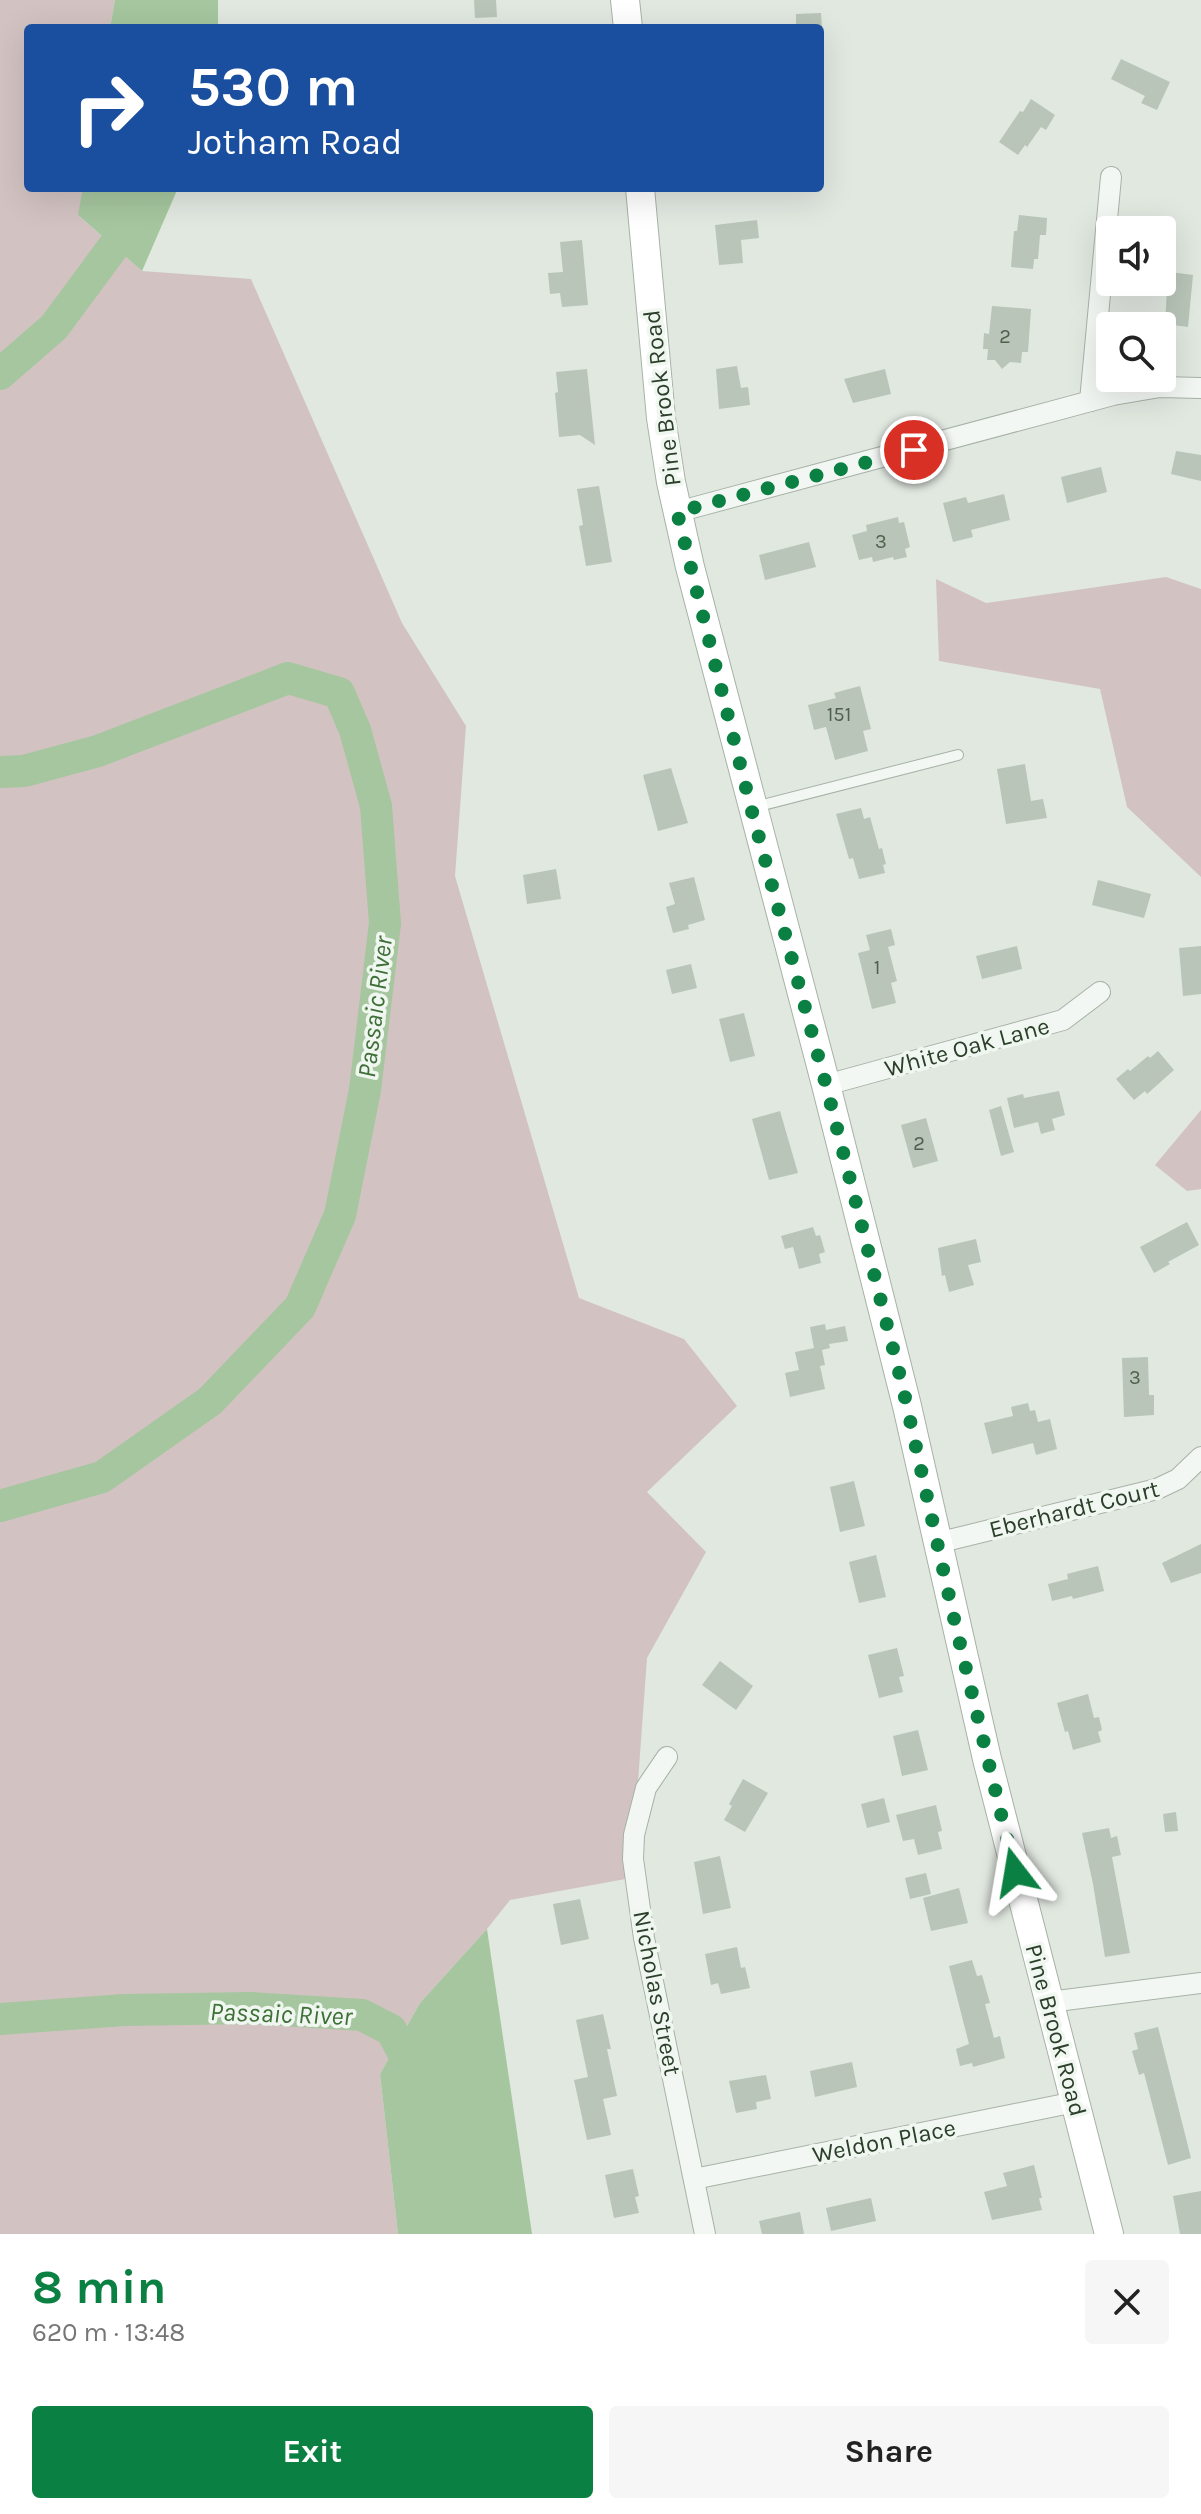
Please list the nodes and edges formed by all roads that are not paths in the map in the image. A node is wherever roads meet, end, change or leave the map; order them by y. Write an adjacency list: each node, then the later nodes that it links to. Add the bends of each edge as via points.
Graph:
1 (625, 0): 2 (street)
2 (628, 24)
3 (1111, 177): 6 (street)
4 (640, 192): 7 (street, Pine Brook Road, via 661,418)
5 (1201, 388): 6 (street, via 1160,387)
6 (1090, 401): 7 (street)
7 (677, 512): 9 (street, Pine Brook Road)
8 (958, 755): 9 (lane)
9 (751, 808): 11 (street, Pine Brook Road)
10 (1100, 992): 11 (street, White Oak Lane, via 1063,1020)
11 (826, 1085): 13 (street, Pine Brook Road)
12 (1201, 1457): 13 (street, Eberhardt Court, via 1178,1479 1157,1489)
13 (937, 1543): 16 (street, Pine Brook Road)
14 (667, 1757): 18 (street, Nicholas Street, via 638,1811 633,1859)
15 (1201, 1983): 16 (street)
16 (1049, 2002): 17 (street, Pine Brook Road)
17 (1075, 2102): 18 (street, Weldon Place); 20 (street, Pine Brook Road)
18 (694, 2179): 19 (street, Nicholas Street)
19 (705, 2234)
20 (1109, 2234)

